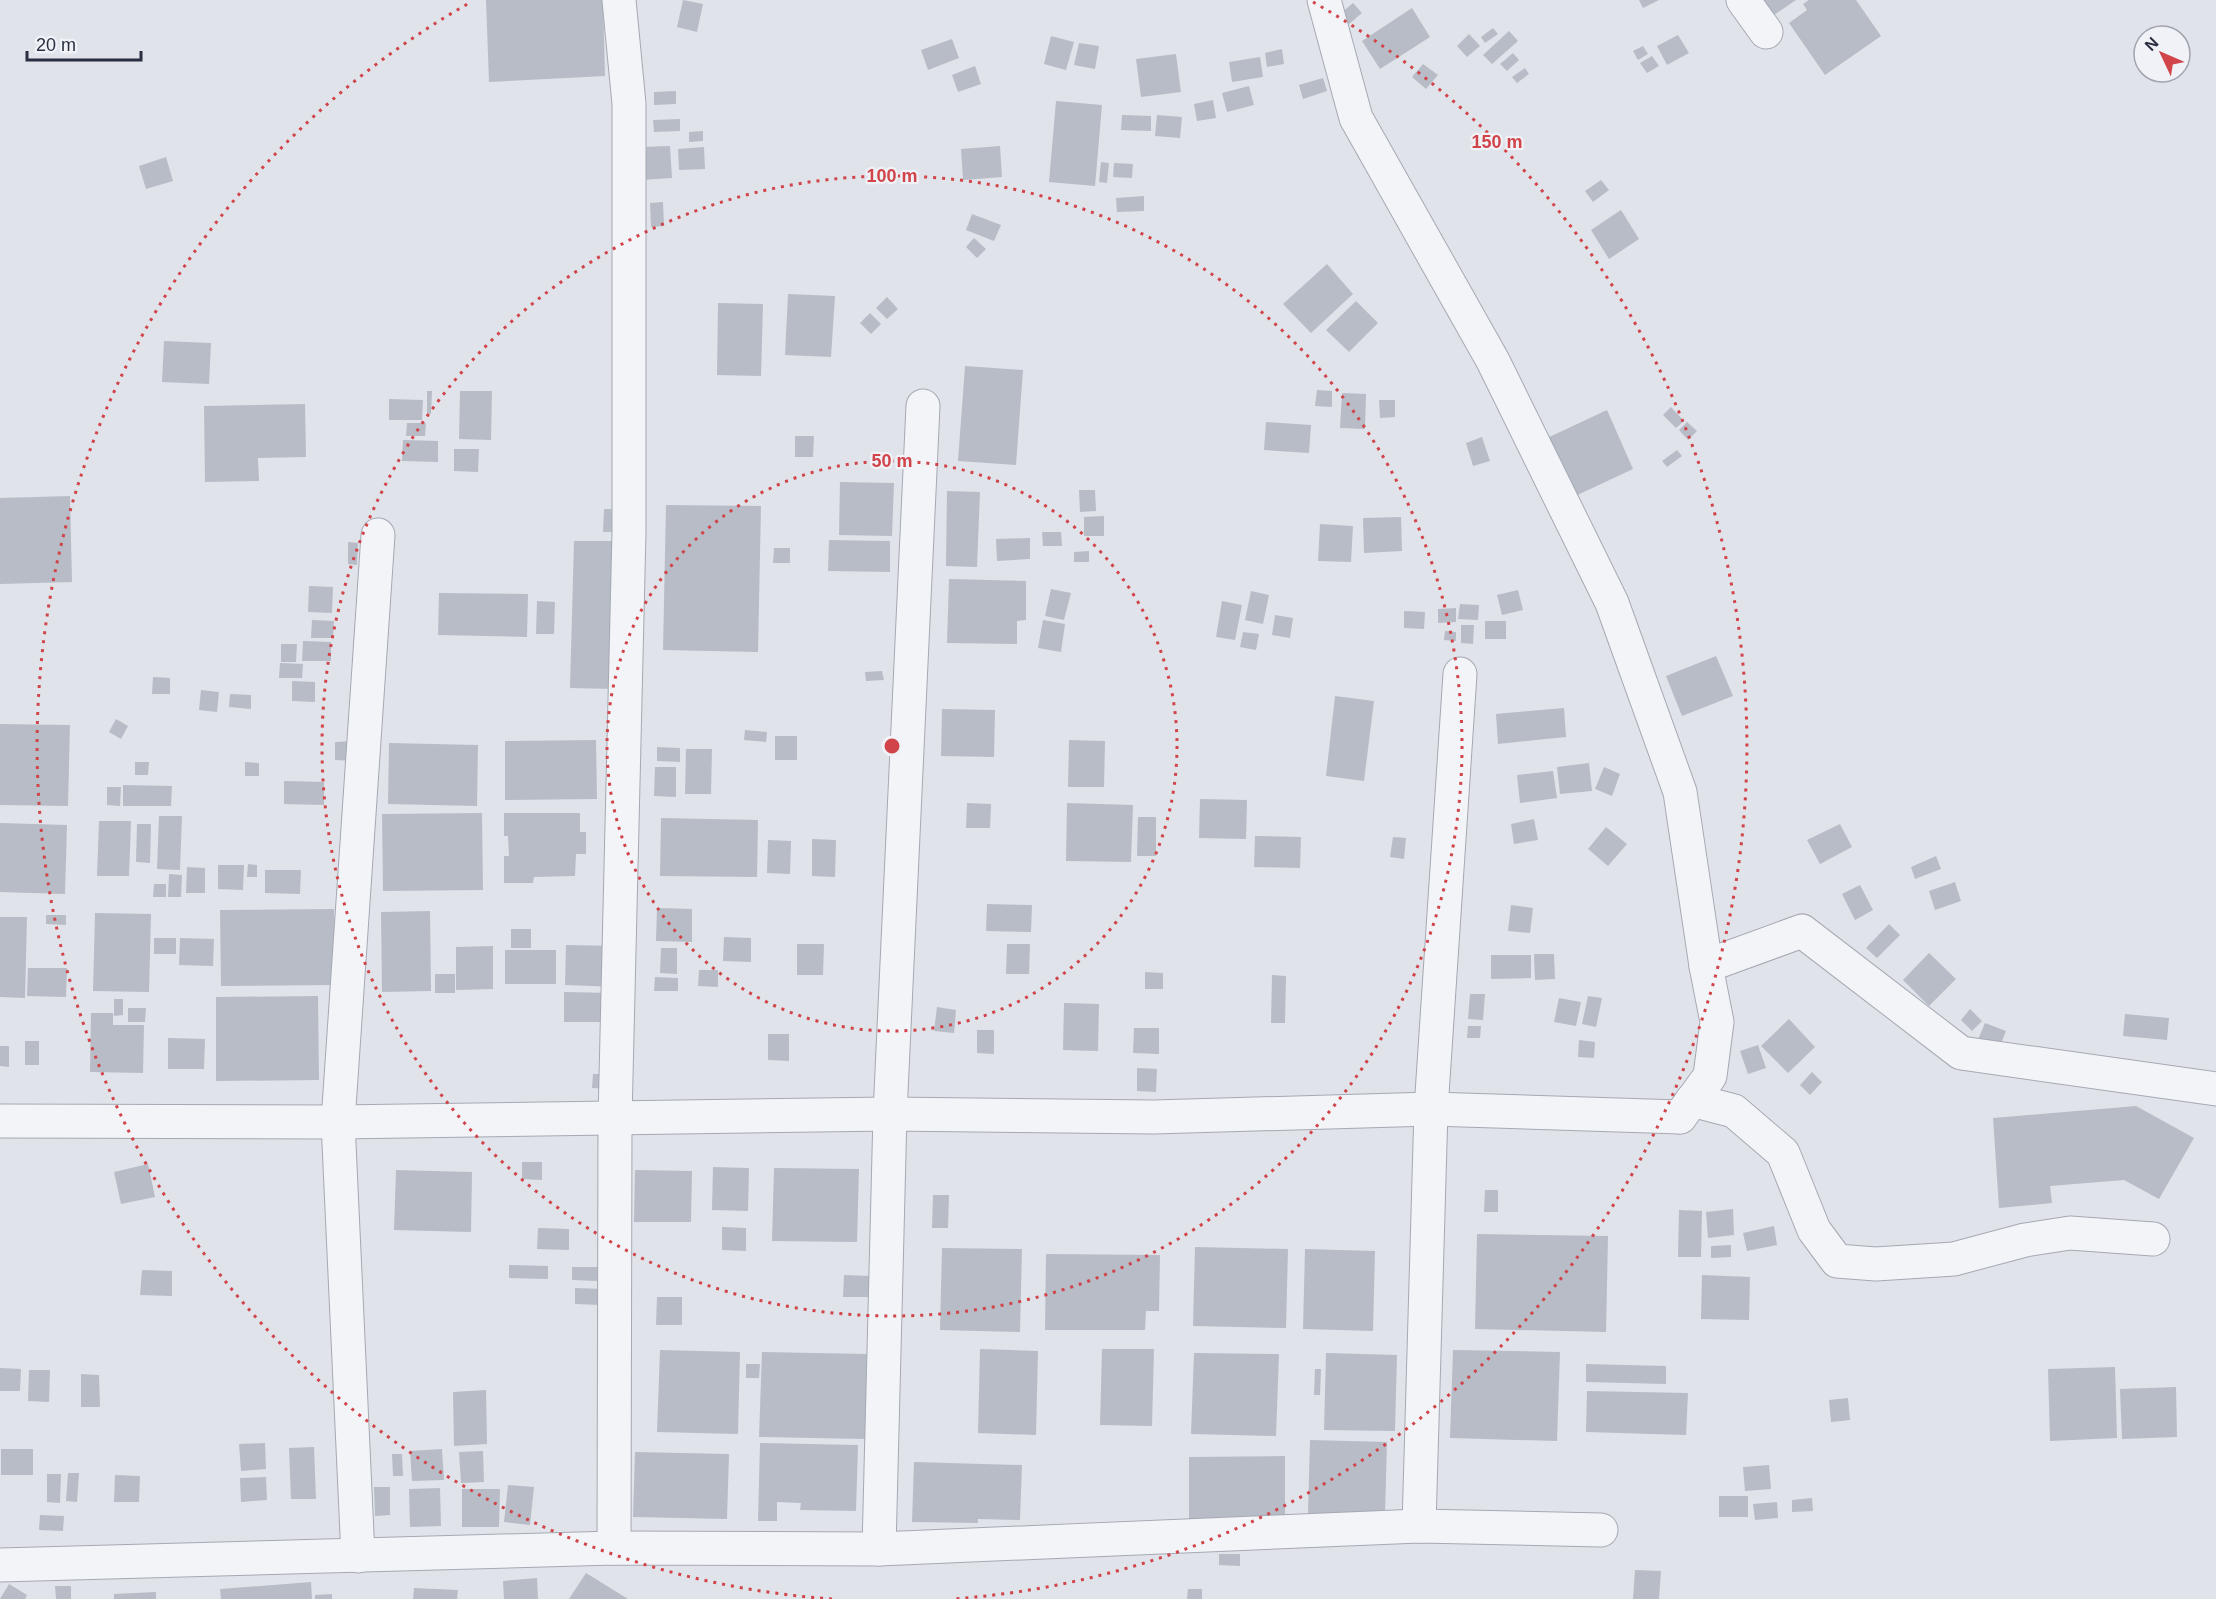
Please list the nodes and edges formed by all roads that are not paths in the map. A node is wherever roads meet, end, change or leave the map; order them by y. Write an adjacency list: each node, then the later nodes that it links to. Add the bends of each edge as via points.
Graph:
1 (620, 0): 13 (street, via 629,104 629,532)
2 (1324, 0): 8 (street, via 1356,118 1493,361 1612,603 1680,792)
3 (1743, 0): 4 (street)
4 (1766, 32)
5 (923, 406): 12 (street)
6 (378, 535): 15 (street)
7 (1460, 674): 10 (street)
8 (1706, 966): 9 (street, via 1802,931 1961,1053); 11 (street, via 1718,1022 1710,1076)
9 (2216, 1089)
10 (1431, 1108): 11 (street); 12 (street, via 1154,1117); 17 (street)
11 (1686, 1109): 16 (street, via 1734,1112 1783,1153 1814,1230 1837,1261 1876,1264 1954,1259 2025,1240 2070,1233)
12 (890, 1114): 13 (street); 20 (street)
13 (615, 1119): 15 (street); 19 (street)
14 (0, 1121): 15 (street)
15 (338, 1122): 21 (street)
16 (2153, 1239)
17 (1419, 1526): 18 (street); 20 (street)
18 (1601, 1530)
19 (614, 1548): 20 (street); 21 (street)
20 (879, 1549)
21 (358, 1556): 22 (street)
22 (0, 1565)

